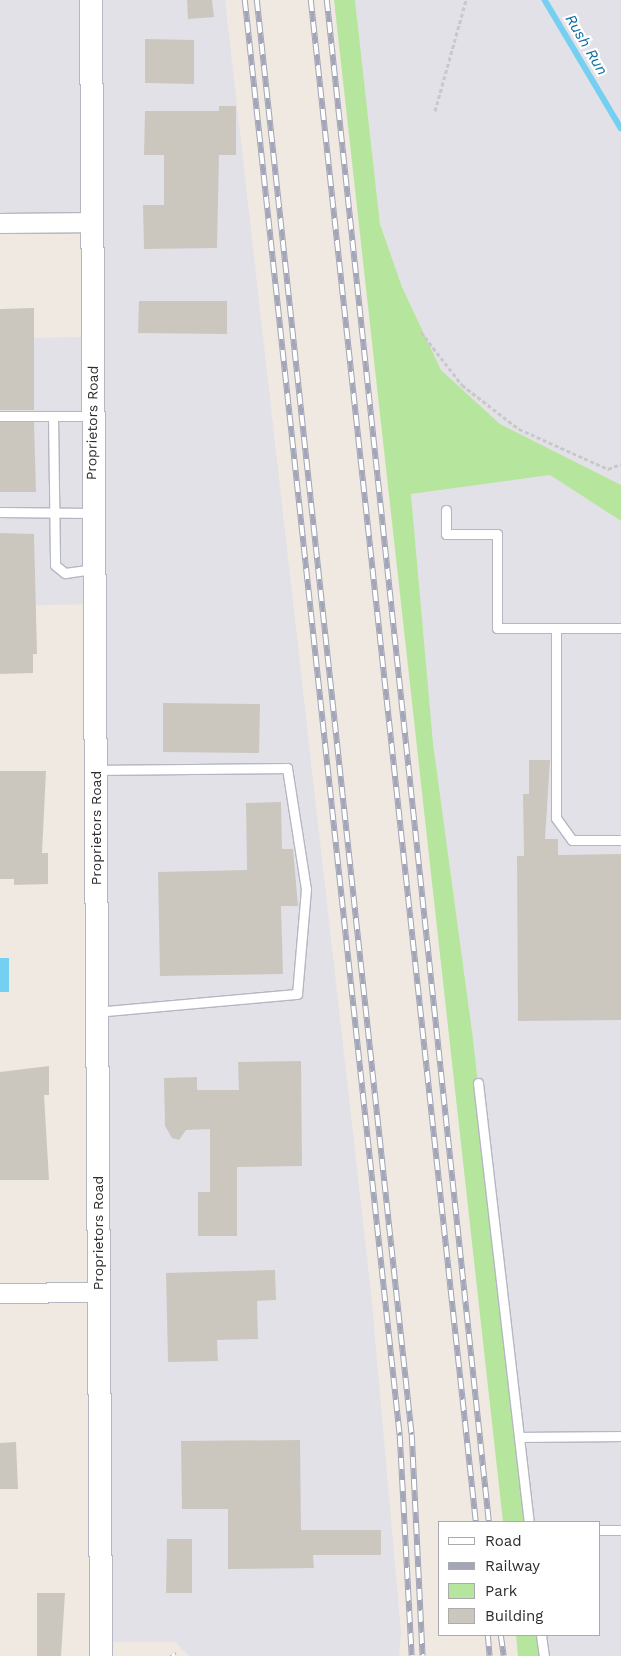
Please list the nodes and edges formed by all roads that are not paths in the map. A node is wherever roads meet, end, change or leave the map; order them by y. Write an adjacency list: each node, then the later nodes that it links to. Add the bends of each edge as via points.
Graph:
1 (91, 0): 3 (street, Proprietors Road)
2 (0, 222): 3 (street)
3 (92, 222): 6 (street, Proprietors Road)
4 (0, 416): 5 (lane)
5 (53, 416): 6 (lane); 9 (lane)
6 (92, 416): 10 (street, Proprietors Road)
7 (446, 510): 12 (lane, via 446,534 497,534 497,628)
8 (0, 512): 9 (lane)
9 (54, 512): 10 (lane); 11 (lane, via 55,565 65,573)
10 (91, 513): 11 (street, Proprietors Road)
11 (94, 569): 14 (street, Proprietors Road)
12 (556, 628): 13 (lane); 15 (lane, via 556,818 572,840)
13 (621, 628)
14 (95, 770): 16 (street, Proprietors Road); 16 (lane, via 287,768 306,889 297,994)
15 (621, 840)
16 (97, 1012): 18 (street, Proprietors Road)
17 (478, 1083): 21 (lane)
18 (98, 1292): 19 (street); 26 (street, Proprietors Road)
19 (0, 1293)
20 (621, 1436): 21 (lane)
21 (519, 1438): 22 (lane)
22 (529, 1521)
23 (601, 1530): 24 (lane)
24 (621, 1530)
25 (542, 1636): 27 (lane)
26 (100, 1656)
27 (544, 1656)

